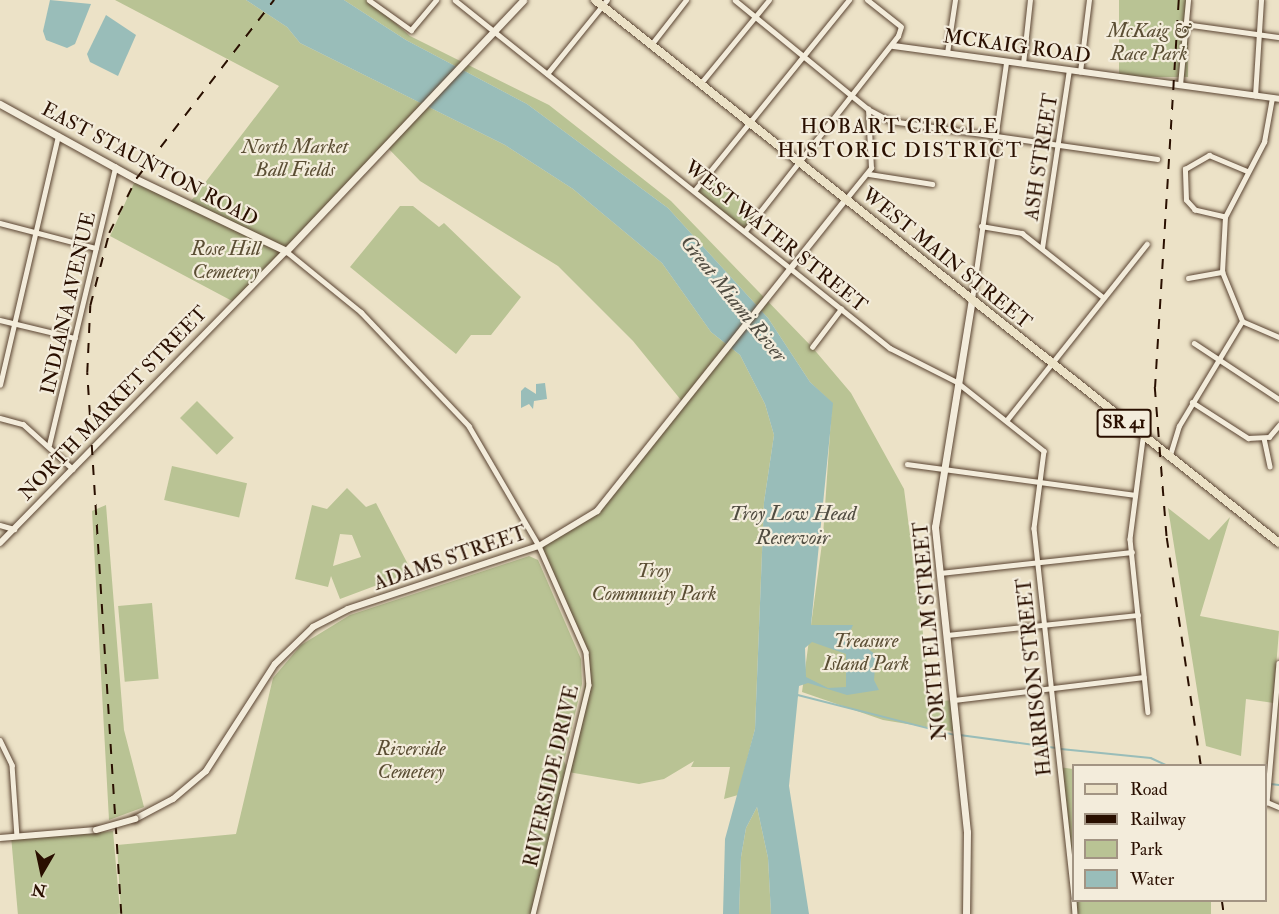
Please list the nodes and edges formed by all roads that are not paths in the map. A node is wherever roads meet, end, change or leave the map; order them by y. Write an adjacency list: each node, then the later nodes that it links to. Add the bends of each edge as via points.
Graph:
1 (369, 0): 2 (street, via 411,30)
2 (436, 0)
3 (455, 0): 19 (street, WEST WATER STREET)
4 (523, 0): 19 (main road, NORTH MARKET STREET)
5 (595, 0): 16 (main road, WEST MAIN STREET)
6 (686, 0): 22 (street)
7 (735, 0): 17 (street)
8 (769, 0): 17 (street)
9 (849, 0): 25 (street)
10 (867, 0): 23 (street, via 901,27)
11 (955, 0): 24 (street)
12 (1030, 0): 27 (street)
13 (1089, 0): 29 (street)
14 (1188, 0): 18 (street)
15 (1261, 0): 20 (street)
16 (605, 3): 22 (main road, WEST MAIN STREET); 30 (street)
17 (755, 17): 25 (street); 31 (street)
18 (1185, 24): 20 (street); 32 (street)
19 (497, 33): 30 (street, WEST WATER STREET); 58 (main road, NORTH MARKET STREET)
20 (1259, 34): 21 (street); 34 (street)
21 (1279, 37)
22 (651, 45): 31 (main road, WEST MAIN STREET)
23 (893, 46): 24 (street, MCKAIG ROAD); 33 (street)
24 (947, 53): 26 (street, MCKAIG ROAD)
25 (804, 55): 33 (street); 38 (street)
26 (1006, 62): 27 (street, MCKAIG ROAD); 39 (street)
27 (1023, 64): 28 (street, MCKAIG ROAD)
28 (1069, 70): 29 (street, MCKAIG ROAD); 41 (street, ASH STREET)
29 (1080, 72): 32 (street, MCKAIG ROAD)
30 (547, 74): 48 (street, WEST WATER STREET)
31 (701, 83): 38 (main road, WEST MAIN STREET)
32 (1180, 85): 34 (street, MCKAIG ROAD)
33 (853, 96): 37 (street); 43 (street)
34 (1255, 96): 35 (street, MCKAIG ROAD)
35 (1275, 99): 45 (street, via 1266,135)
36 (0, 105): 40 (main road, EAST STAUNTON ROAD)
37 (868, 109): 39 (street, via 891,121); 46 (street)
38 (749, 123): 43 (main road, WEST MAIN STREET); 48 (street)
39 (995, 135): 41 (street); 52 (street)
40 (58, 136): 44 (main road, EAST STAUNTON ROAD); 54 (street)
41 (1058, 145): 42 (street); 57 (street, ASH STREET)
42 (1157, 159)
43 (801, 163): 49 (main road, WEST MAIN STREET); 53 (street)
44 (115, 167): 56 (street, INDIANA AVENUE); 58 (main road, EAST STAUNTON ROAD)
45 (1247, 171): 50 (street); 50 (street, via 1209,155 1185,169 1186,200 1195,210)
46 (869, 174): 47 (street); 49 (street)
47 (932, 184)
48 (695, 190): 53 (street, WEST WATER STREET)
49 (846, 199): 59 (street, ADAMS STREET); 63 (main road, WEST MAIN STREET)
50 (1225, 217): 60 (street)
51 (0, 223): 54 (street)
52 (981, 226): 57 (street, via 1022,233); 63 (street)
53 (745, 231): 59 (street, WEST WATER STREET)
54 (34, 232): 56 (street); 67 (street)
55 (1147, 244): 62 (street)
56 (96, 248): 69 (street, INDIANA AVENUE)
57 (1042, 248): 62 (street)
58 (285, 251): 89 (street, NORTH MARKET STREET); 96 (street, RIVERSIDE DRIVE, via 361,312 460,414)
59 (792, 269): 64 (street, WEST WATER STREET); 96 (street, ADAMS STREET, via 606,504)
60 (1222, 272): 61 (street); 66 (street)
61 (1188, 278)
62 (1103, 297): 73 (street)
63 (972, 299): 73 (main road, WEST MAIN STREET / SR 41); 74 (main road, NORTH ELM STREET)
64 (842, 309): 71 (street); 74 (street, WEST WATER STREET, via 890,348)
65 (0, 320): 67 (street)
66 (1242, 321): 68 (street); 72 (street)
67 (14, 324): 69 (street); 75 (street)
68 (1279, 337)
69 (75, 338): 83 (street, INDIANA AVENUE)
70 (1194, 343): 72 (street)
71 (812, 347)
72 (1219, 358): 76 (street); 77 (street)
73 (1053, 364): 79 (street); 82 (main road, WEST MAIN STREET / SR 41)
74 (957, 382): 79 (street, WEST WATER STREET); 88 (main road, NORTH ELM STREET)
75 (0, 385)
76 (1279, 399)
77 (1192, 402): 81 (street, via 1240,434); 85 (street)
78 (0, 418): 83 (street, via 23,424)
79 (1006, 421): 84 (street, WEST WATER STREET)
80 (1279, 425): 81 (street)
81 (1264, 438): 87 (street)
82 (1143, 439): 85 (main road, WEST MAIN STREET / SR 41); 91 (street)
83 (49, 445): 89 (street)
84 (1044, 451): 90 (street, HARRISON STREET)
85 (1169, 460): 95 (main road, WEST MAIN STREET / SR 41)
86 (907, 464): 88 (street)
87 (1270, 466)
88 (943, 468): 90 (street); 99 (main road, NORTH ELM STREET, via 935,516)
89 (73, 469): 93 (street, NORTH MARKET STREET)
90 (1039, 483): 91 (street); 98 (street, HARRISON STREET)
91 (1135, 495): 97 (street)
92 (0, 525): 93 (street)
93 (15, 529): 94 (street, NORTH MARKET STREET)
94 (0, 543)
95 (1279, 543)
96 (539, 546): 112 (street, ADAMS STREET, bridge, via 348,609 313,627 275,664 206,771 173,799 135,819 96,830); 115 (street, RIVERSIDE DRIVE, via 584,646 590,678)
97 (1132, 552): 98 (street); 100 (street)
98 (1036, 563): 99 (street); 101 (street, HARRISON STREET)
99 (940, 573): 102 (main road, NORTH ELM STREET)
100 (1138, 615): 101 (street); 104 (street)
101 (1043, 626): 102 (street); 105 (street, HARRISON STREET)
102 (947, 635): 106 (main road, NORTH ELM STREET)
103 (1279, 663): 109 (street)
104 (1144, 677): 105 (street); 107 (street)
105 (1050, 690): 106 (street); 114 (street, HARRISON STREET)
106 (954, 700): 116 (main road, NORTH ELM STREET, via 962,781)
107 (1148, 712)
108 (0, 740): 112 (street, via 12,765)
109 (1270, 756): 110 (street); 111 (street, via 1268,802)
110 (1279, 758)
111 (1279, 807)
112 (16, 837): 113 (street, ADAMS STREET)
113 (0, 838)
114 (1072, 883)
115 (533, 914)
116 (966, 914)

